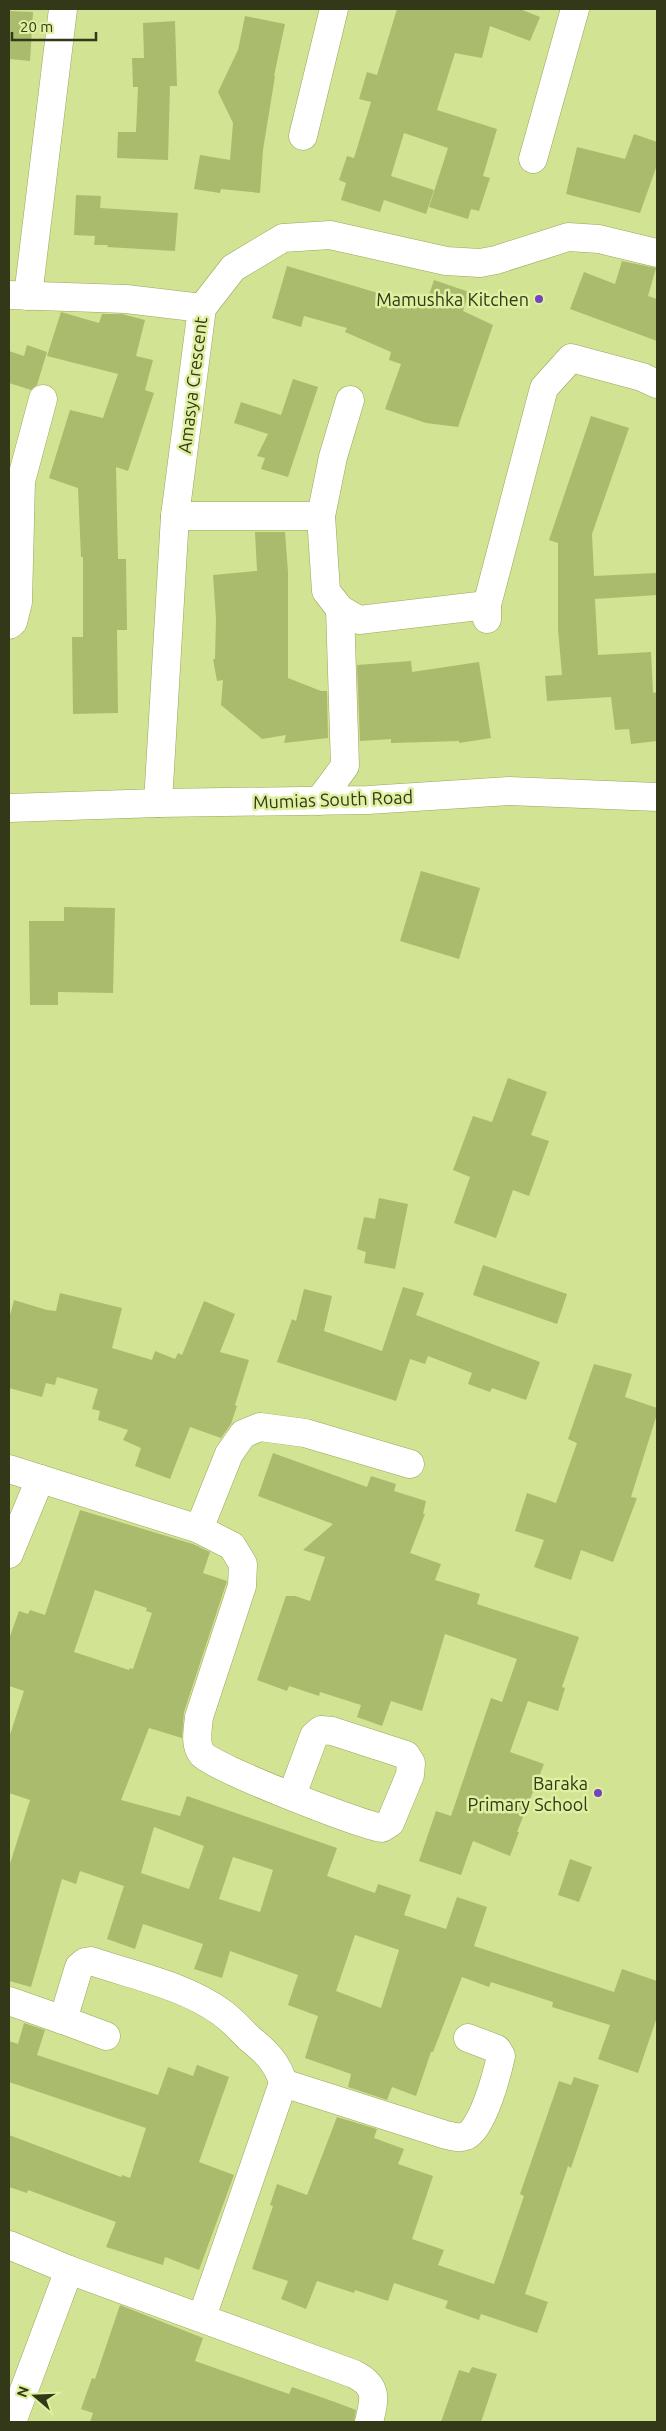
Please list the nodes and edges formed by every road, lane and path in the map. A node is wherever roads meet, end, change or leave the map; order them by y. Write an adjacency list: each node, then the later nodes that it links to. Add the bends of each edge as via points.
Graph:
1 (63, 9): 7 (street)
2 (334, 9): 4 (street)
3 (575, 9): 5 (street)
4 (303, 136)
5 (533, 159)
6 (657, 253): 8 (street, Amasya Crescent, via 599,240 568,237 496,260 446,261 330,234 283,238 233,268)
7 (18, 295): 8 (street, via 126,299)
8 (202, 308): 12 (street, Amasya Crescent)
9 (657, 384): 14 (street, via 571,358 544,388 487,612 359,620)
10 (43, 399): 15 (street, via 22,481 18,602)
11 (350, 400): 13 (street, via 333,457)
12 (175, 516): 13 (street); 18 (street, Amasya Crescent)
13 (321, 516): 14 (street, via 326,591)
14 (340, 610): 17 (street, via 345,766)
15 (9, 625)
16 (657, 797): 17 (street, Mumias South Road, via 509,791)
17 (319, 801): 18 (street, Mumias South Road)
18 (158, 803): 19 (street, Mumias South Road)
19 (9, 808)
20 (410, 1464): 23 (street, via 305,1433 260,1427 243,1434 229,1454)
21 (9, 1469): 22 (street)
22 (40, 1479): 23 (street); 24 (street)
23 (199, 1529): 25 (street, via 232,1546 243,1564 242,1586 199,1717 196,1740 202,1755 218,1765)
24 (9, 1554)
25 (292, 1796)
26 (9, 2001): 27 (street)
27 (63, 2020): 28 (street); 30 (street, via 79,1967 91,1961 186,1992 221,2012 269,2056 280,2071)
28 (106, 2036)
29 (468, 2038): 30 (street, via 497,2049 501,2056 479,2121 466,2136 446,2135)
30 (283, 2083): 33 (street)
31 (9, 2245): 32 (street)
32 (69, 2270): 33 (street); 34 (street)
33 (202, 2317): 35 (street, via 364,2379 372,2387 374,2398)
34 (12, 2422)
35 (369, 2422)

